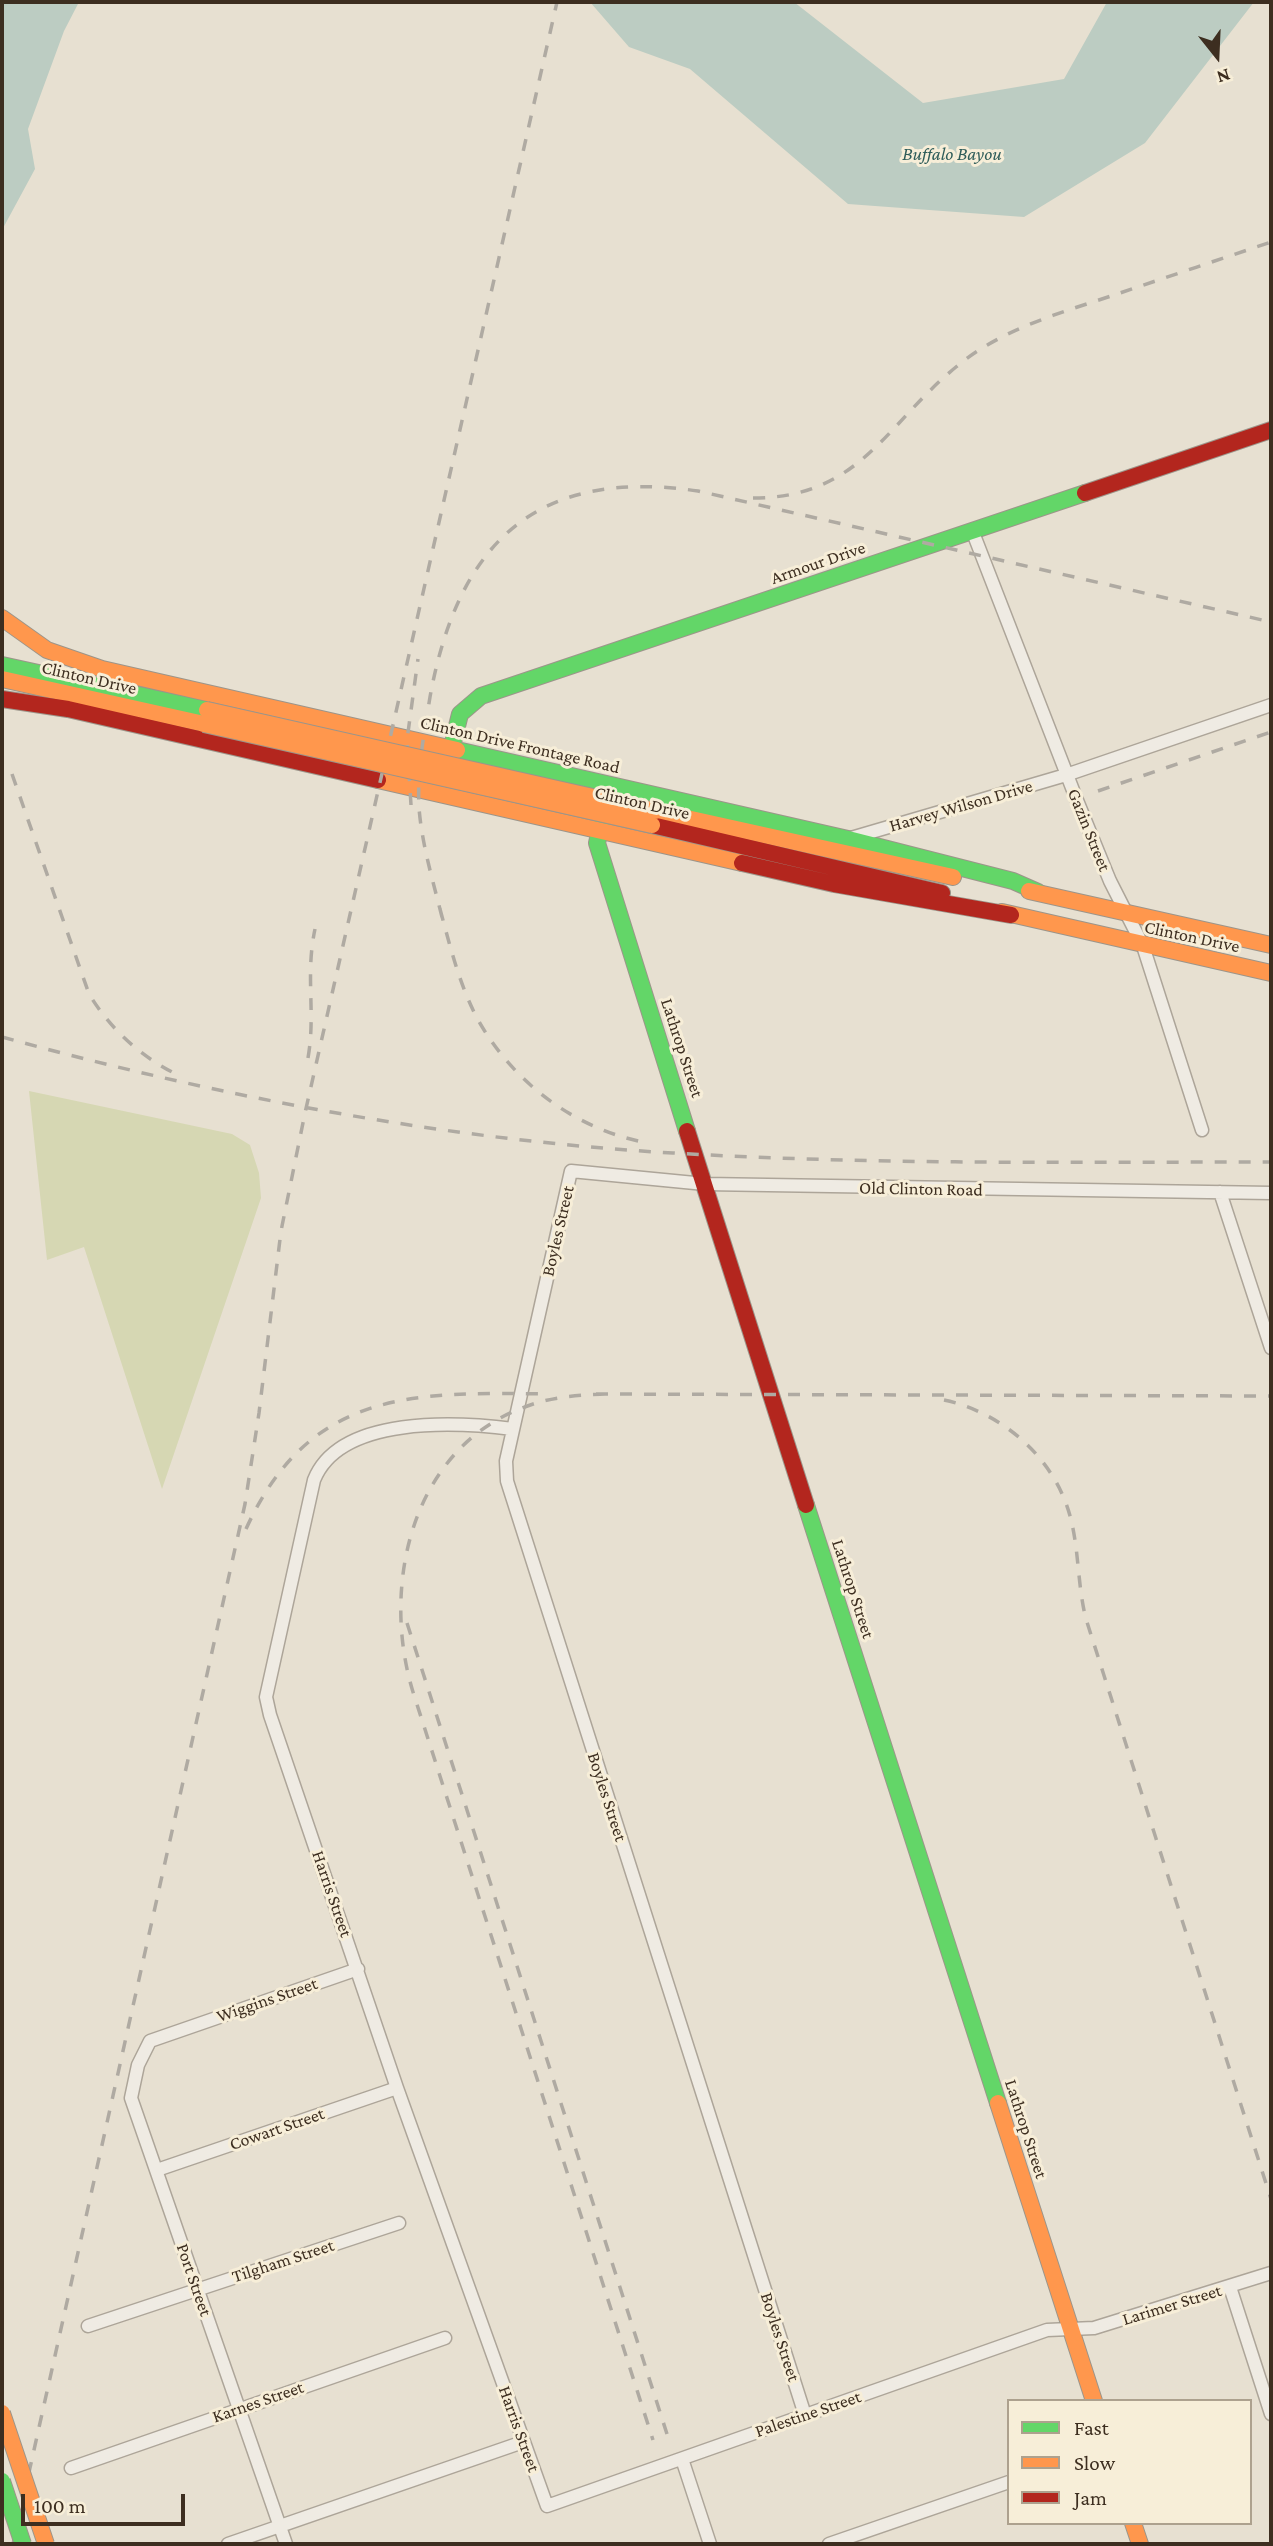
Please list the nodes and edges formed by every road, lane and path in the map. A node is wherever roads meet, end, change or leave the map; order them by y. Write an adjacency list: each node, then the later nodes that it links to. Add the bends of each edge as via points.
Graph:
1 (1271, 430): 2 (street, Armour Drive)
2 (972, 530): 10 (street, Armour Drive, via 481,696 458,714); 11 (street, Gazin Street)
3 (2, 618): 4 (street, Clinton Drive Frontage Road, via 47,650)
4 (102, 669): 5 (street); 10 (street, Clinton Drive Frontage Road)
5 (3, 670): 14 (street, Clinton Drive, bridge)
6 (2, 687): 8 (street)
7 (2, 699): 8 (street)
8 (34, 702): 13 (street)
9 (1271, 705): 11 (street, Harvey Wilson Drive)
10 (451, 750): 12 (street, Clinton Drive Frontage Road); 13 (street, Armour Drive)
11 (1066, 775): 16 (street, Harvey Wilson Drive); 18 (street, Gazin Street)
12 (610, 786): 15 (street, Lathrop Street); 16 (street, Clinton Drive Frontage Road)
13 (441, 793): 15 (street)
14 (654, 818): 17 (street, Clinton Drive); 19 (street, Clinton Drive)
15 (601, 829): 19 (street, via 834,884); 25 (street, Lathrop Street, via 597,843)
16 (849, 839): 17 (street, Clinton Drive Frontage Road, via 1013,881)
17 (1038, 892): 18 (street, Clinton Drive)
18 (1125, 911): 20 (street, Clinton Drive); 21 (street, Gazin Street)
19 (1011, 915): 21 (street, Clinton Drive)
20 (1271, 945)
21 (1143, 946): 22 (street, Clinton Drive); 23 (street, Gazin Street)
22 (1271, 973)
23 (1202, 1130)
24 (571, 1171): 25 (street, Old Clinton Road); 29 (street, Boyles Street)
25 (705, 1184): 26 (street, Old Clinton Road); 39 (street, Lathrop Street)
26 (1220, 1192): 27 (street, Old Clinton Road); 28 (street)
27 (1271, 1193)
28 (1271, 1348)
29 (513, 1429): 30 (street, Harris Street, via 446,1424 398,1428 342,1449 323,1463 314,1480 266,1697); 45 (street, Boyles Street, via 506,1461 509,1491)
30 (358, 1969): 31 (street, Wiggins Street); 32 (street, Harris Street)
31 (176, 2032): 33 (street, Port Street, via 150,2041 138,2065 131,2098)
32 (397, 2088): 33 (street, Cowart Street); 46 (street, Harris Street)
33 (157, 2170): 37 (street, Port Street)
34 (399, 2223): 37 (street, Tilgham Street)
35 (1271, 2273): 36 (street, Larimer Street)
36 (1230, 2287): 39 (street, Larimer Street, via 1094,2328); 44 (street)
37 (197, 2289): 38 (street, Tilgham Street); 42 (street, Port Street)
38 (88, 2326)
39 (1070, 2329): 41 (street, Lathrop Street); 45 (street, Palestine Street, via 1047,2330)
40 (445, 2338): 42 (street, Karnes Street)
41 (1093, 2399)
42 (239, 2408): 48 (street, Karnes Street); 53 (street, Port Street)
43 (2, 2413): 55 (street, bridge)
44 (1271, 2414)
45 (805, 2416): 47 (street, Palestine Street)
46 (523, 2442): 51 (street, Harris Street); 53 (street)
47 (682, 2459): 51 (street, Palestine Street); 58 (street)
48 (71, 2468)
49 (2, 2481): 54 (street, bridge)
50 (1007, 2483): 59 (street)
51 (547, 2506)
52 (1134, 2525): 60 (street)
53 (279, 2526): 56 (street); 57 (street, Port Street)
54 (23, 2544)
55 (46, 2544)
56 (228, 2544)
57 (286, 2544)
58 (710, 2544)
59 (829, 2544)
60 (1140, 2544)

